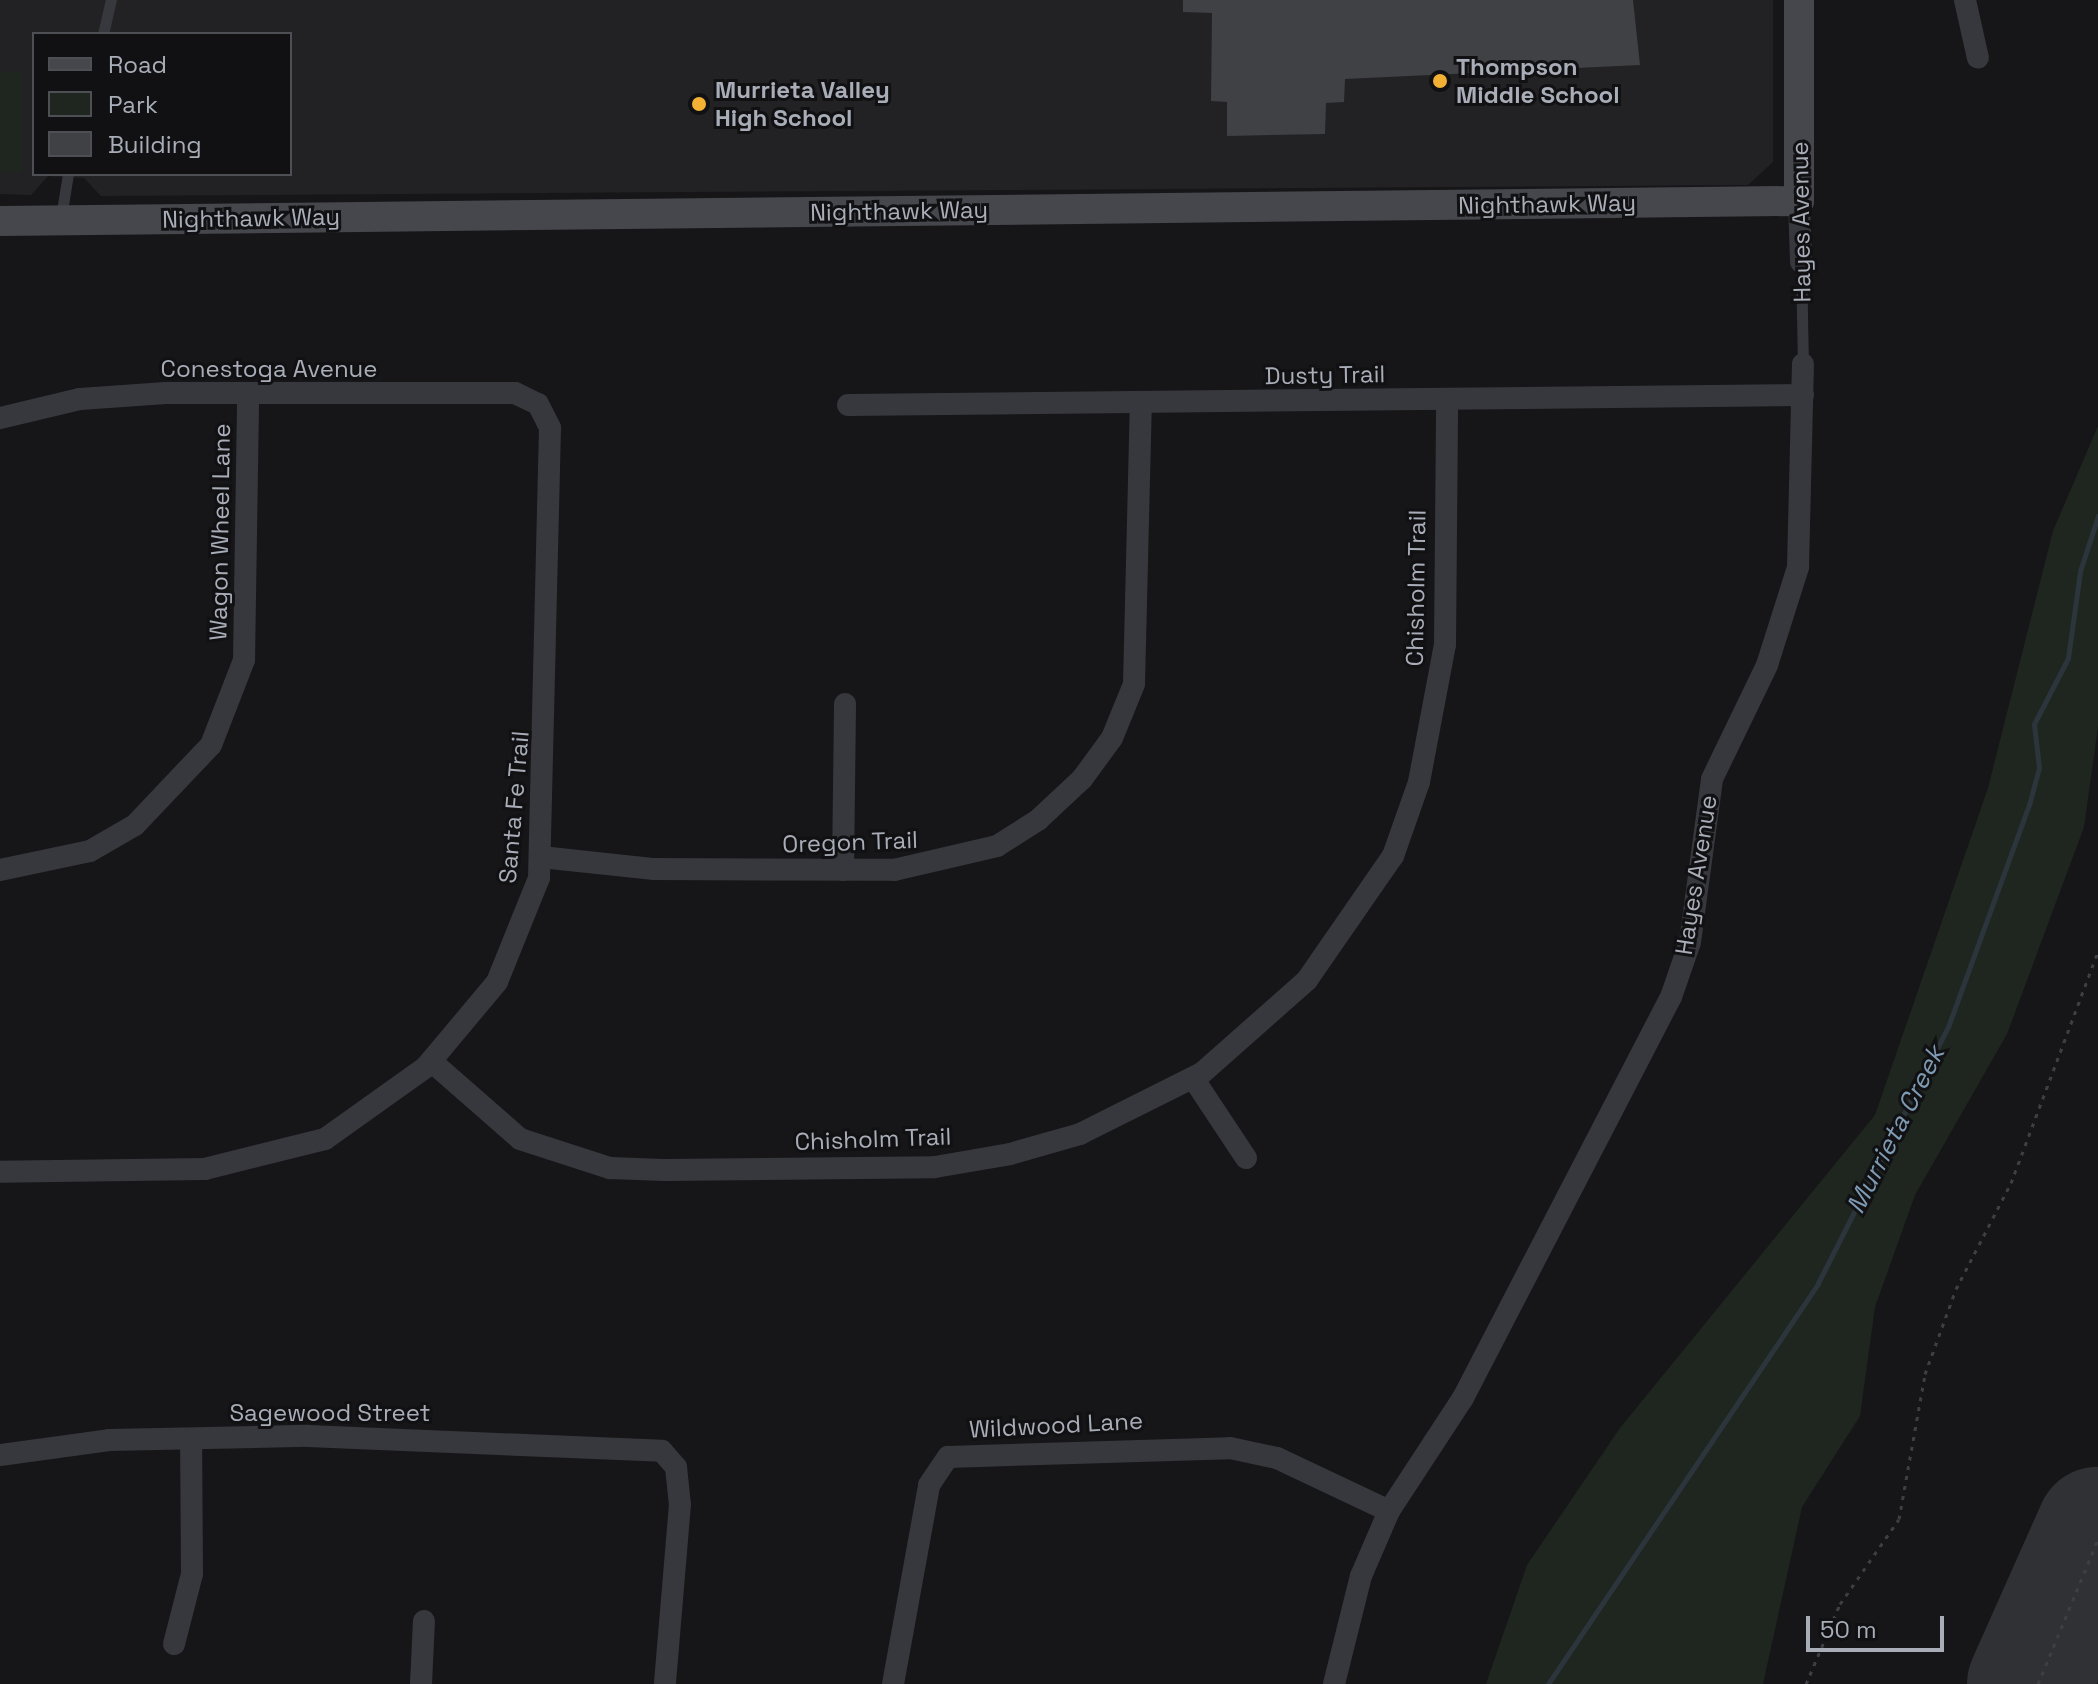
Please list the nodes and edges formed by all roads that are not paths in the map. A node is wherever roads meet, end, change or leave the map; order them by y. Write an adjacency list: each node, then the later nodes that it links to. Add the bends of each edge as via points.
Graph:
1 (111, 0): 4 (lane)
2 (1799, 0): 7 (street, Hayes Avenue)
3 (1965, 0): 5 (street)
4 (103, 32)
5 (1978, 58)
6 (68, 176): 8 (lane)
7 (1799, 201): 8 (street, Nighthawk Way); 10 (street, Hayes Avenue)
8 (61, 220): 9 (street, Nighthawk Way)
9 (0, 221)
10 (1801, 262): 11 (lane, Hayes Avenue)
11 (1803, 364): 13 (street, Hayes Avenue)
12 (248, 395): 16 (street, Conestoga Avenue, via 515,393); 18 (street, Conestoga Avenue, via 80,399); 21 (street, Wagon Wheel Lane, via 244,660 211,745 135,825 90,851)
13 (1803, 395): 14 (street, Dusty Trail); 29 (street, Hayes Avenue, via 1798,567 1767,665 1712,779 1690,942 1671,997 1463,1398)
14 (1447, 399): 15 (street, Dusty Trail); 24 (street, Chisholm Trail, via 1445,645 1419,782 1393,856 1307,980)
15 (1141, 403): 17 (street, Dusty Trail); 22 (street, Oregon Trail, via 1141,628 1134,684 1112,738 1082,779 997,846 944,863)
16 (538, 404): 20 (street, Santa Fe Trail, via 550,428)
17 (848, 405)
18 (0, 418)
19 (845, 704): 22 (street)
20 (541, 857): 22 (street, Oregon Trail, via 654,869); 23 (street, Santa Fe Trail, via 524,925 497,982)
21 (0, 870)
22 (843, 870)
23 (431, 1061): 24 (street, Chisholm Trail, via 520,1139 610,1168 664,1170 935,1167 1080,1134); 26 (street, Santa Fe Trail, via 325,1139 268,1158 205,1169)
24 (1193, 1078): 25 (street)
25 (1246, 1158)
26 (0, 1172)
27 (191, 1439): 28 (street, Sagewood Street, via 109,1440); 31 (street, via 192,1574); 33 (street, Sagewood Street, via 591,1443 662,1451 676,1467 680,1504)
28 (0, 1455)
29 (1389, 1511): 34 (street, Wildwood Lane, via 1277,1458 1230,1448 948,1457 929,1485); 35 (street, Hayes Avenue, via 1361,1576)
30 (424, 1621): 32 (street)
31 (174, 1644)
32 (421, 1684)
33 (665, 1684)
34 (893, 1684)
35 (1334, 1684)

